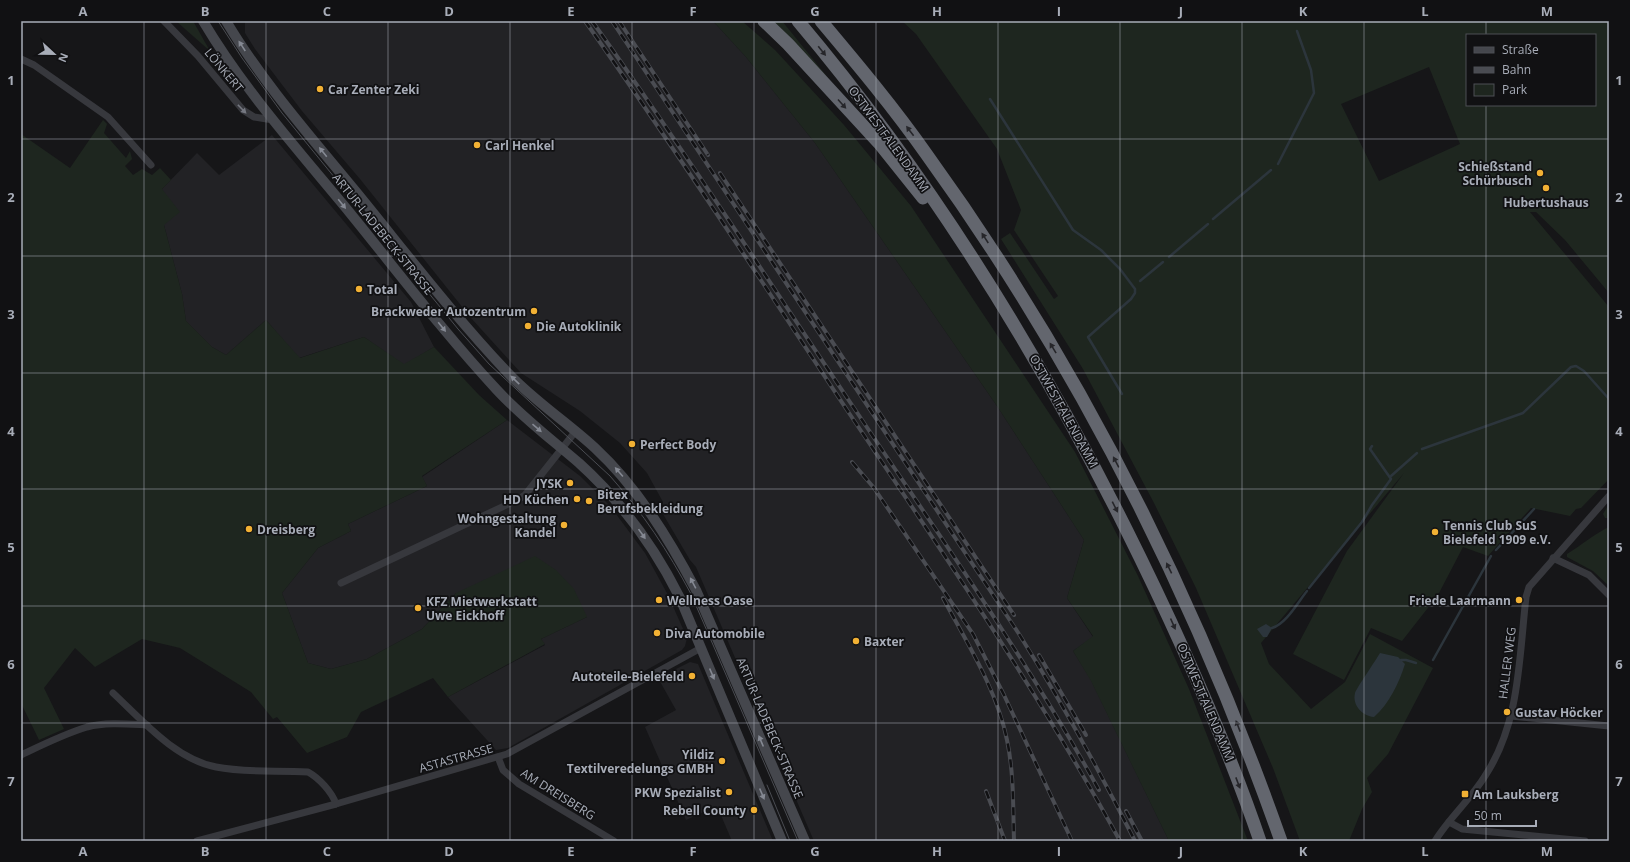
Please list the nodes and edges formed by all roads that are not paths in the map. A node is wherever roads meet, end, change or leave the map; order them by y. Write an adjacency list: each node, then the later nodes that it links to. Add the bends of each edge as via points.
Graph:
1 (164, 21): 10 (street, LÖNKERT, one-way to 10, via 248,114)
2 (203, 21): 10 (street, ARTUR-LADEBECK-STRASSE)
3 (764, 21): 12 (highway, one-way to 12, via 873,138 918,192 990,297 1045,387)
4 (798, 21): 12 (highway, OSTWESTFALENDAMM, one-way to 12, via 861,100 956,232 997,293)
5 (821, 21): 9 (highway, OSTWESTFALENDAMM)
6 (832, 21): 9 (highway, via 845,37)
7 (229, 23): 13 (street, ARTUR-LADEBECK-STRASSE, one-way to 7, via 526,391 470,331 301,125 255,66)
8 (21, 59): 11 (street, via 34,64 108,117)
9 (871, 81): 33 (highway, OSTWESTFALENDAMM, one-way to 9, via 1229,702 1135,496 1070,376 975,222)
10 (273, 120): 14 (street, ARTUR-LADEBECK-STRASSE, one-way to 14, via 480,371 511,405)
11 (151, 165)
12 (1072, 423): 32 (highway, OSTWESTFALENDAMM, one-way to 32, via 1163,602 1208,703)
13 (575, 432): 14 (street); 31 (street, ARTUR-LADEBECK-STRASSE, one-way to 13, via 696,590 679,558 632,488 598,451)
14 (561, 448): 17 (street, via 519,499); 19 (street, ARTUR-LADEBECK-STRASSE, one-way to 19, via 602,485 637,527 671,580)
15 (1609, 496): 16 (street, HALLER WEG)
16 (1553, 558): 18 (street, via 1589,575); 21 (street, HALLER WEG, via 1528,589)
17 (341, 582)
18 (1609, 595)
19 (701, 648): 25 (street, ASTASTRASSE); 30 (street, ARTUR-LADEBECK-STRASSE, one-way to 30)
20 (113, 693): 22 (street)
21 (1511, 716): 23 (street); 27 (street, HALLER WEG, via 1486,776)
22 (147, 724): 24 (street, via 107,724 88,727); 26 (street, via 173,746 215,767 308,772 314,775 334,798)
23 (1609, 726)
24 (21, 756)
25 (498, 757): 26 (street, ASTASTRASSE); 29 (street, AM DREISBERG, via 503,770 519,784)
26 (336, 804): 28 (street, ASTASTRASSE)
27 (1449, 822): 34 (street, HALLER WEG); 35 (street, via 1462,829)
28 (197, 841)
29 (614, 841)
30 (782, 841)
31 (805, 841)
32 (1260, 841)
33 (1281, 841)
34 (1435, 841)
35 (1586, 841)

